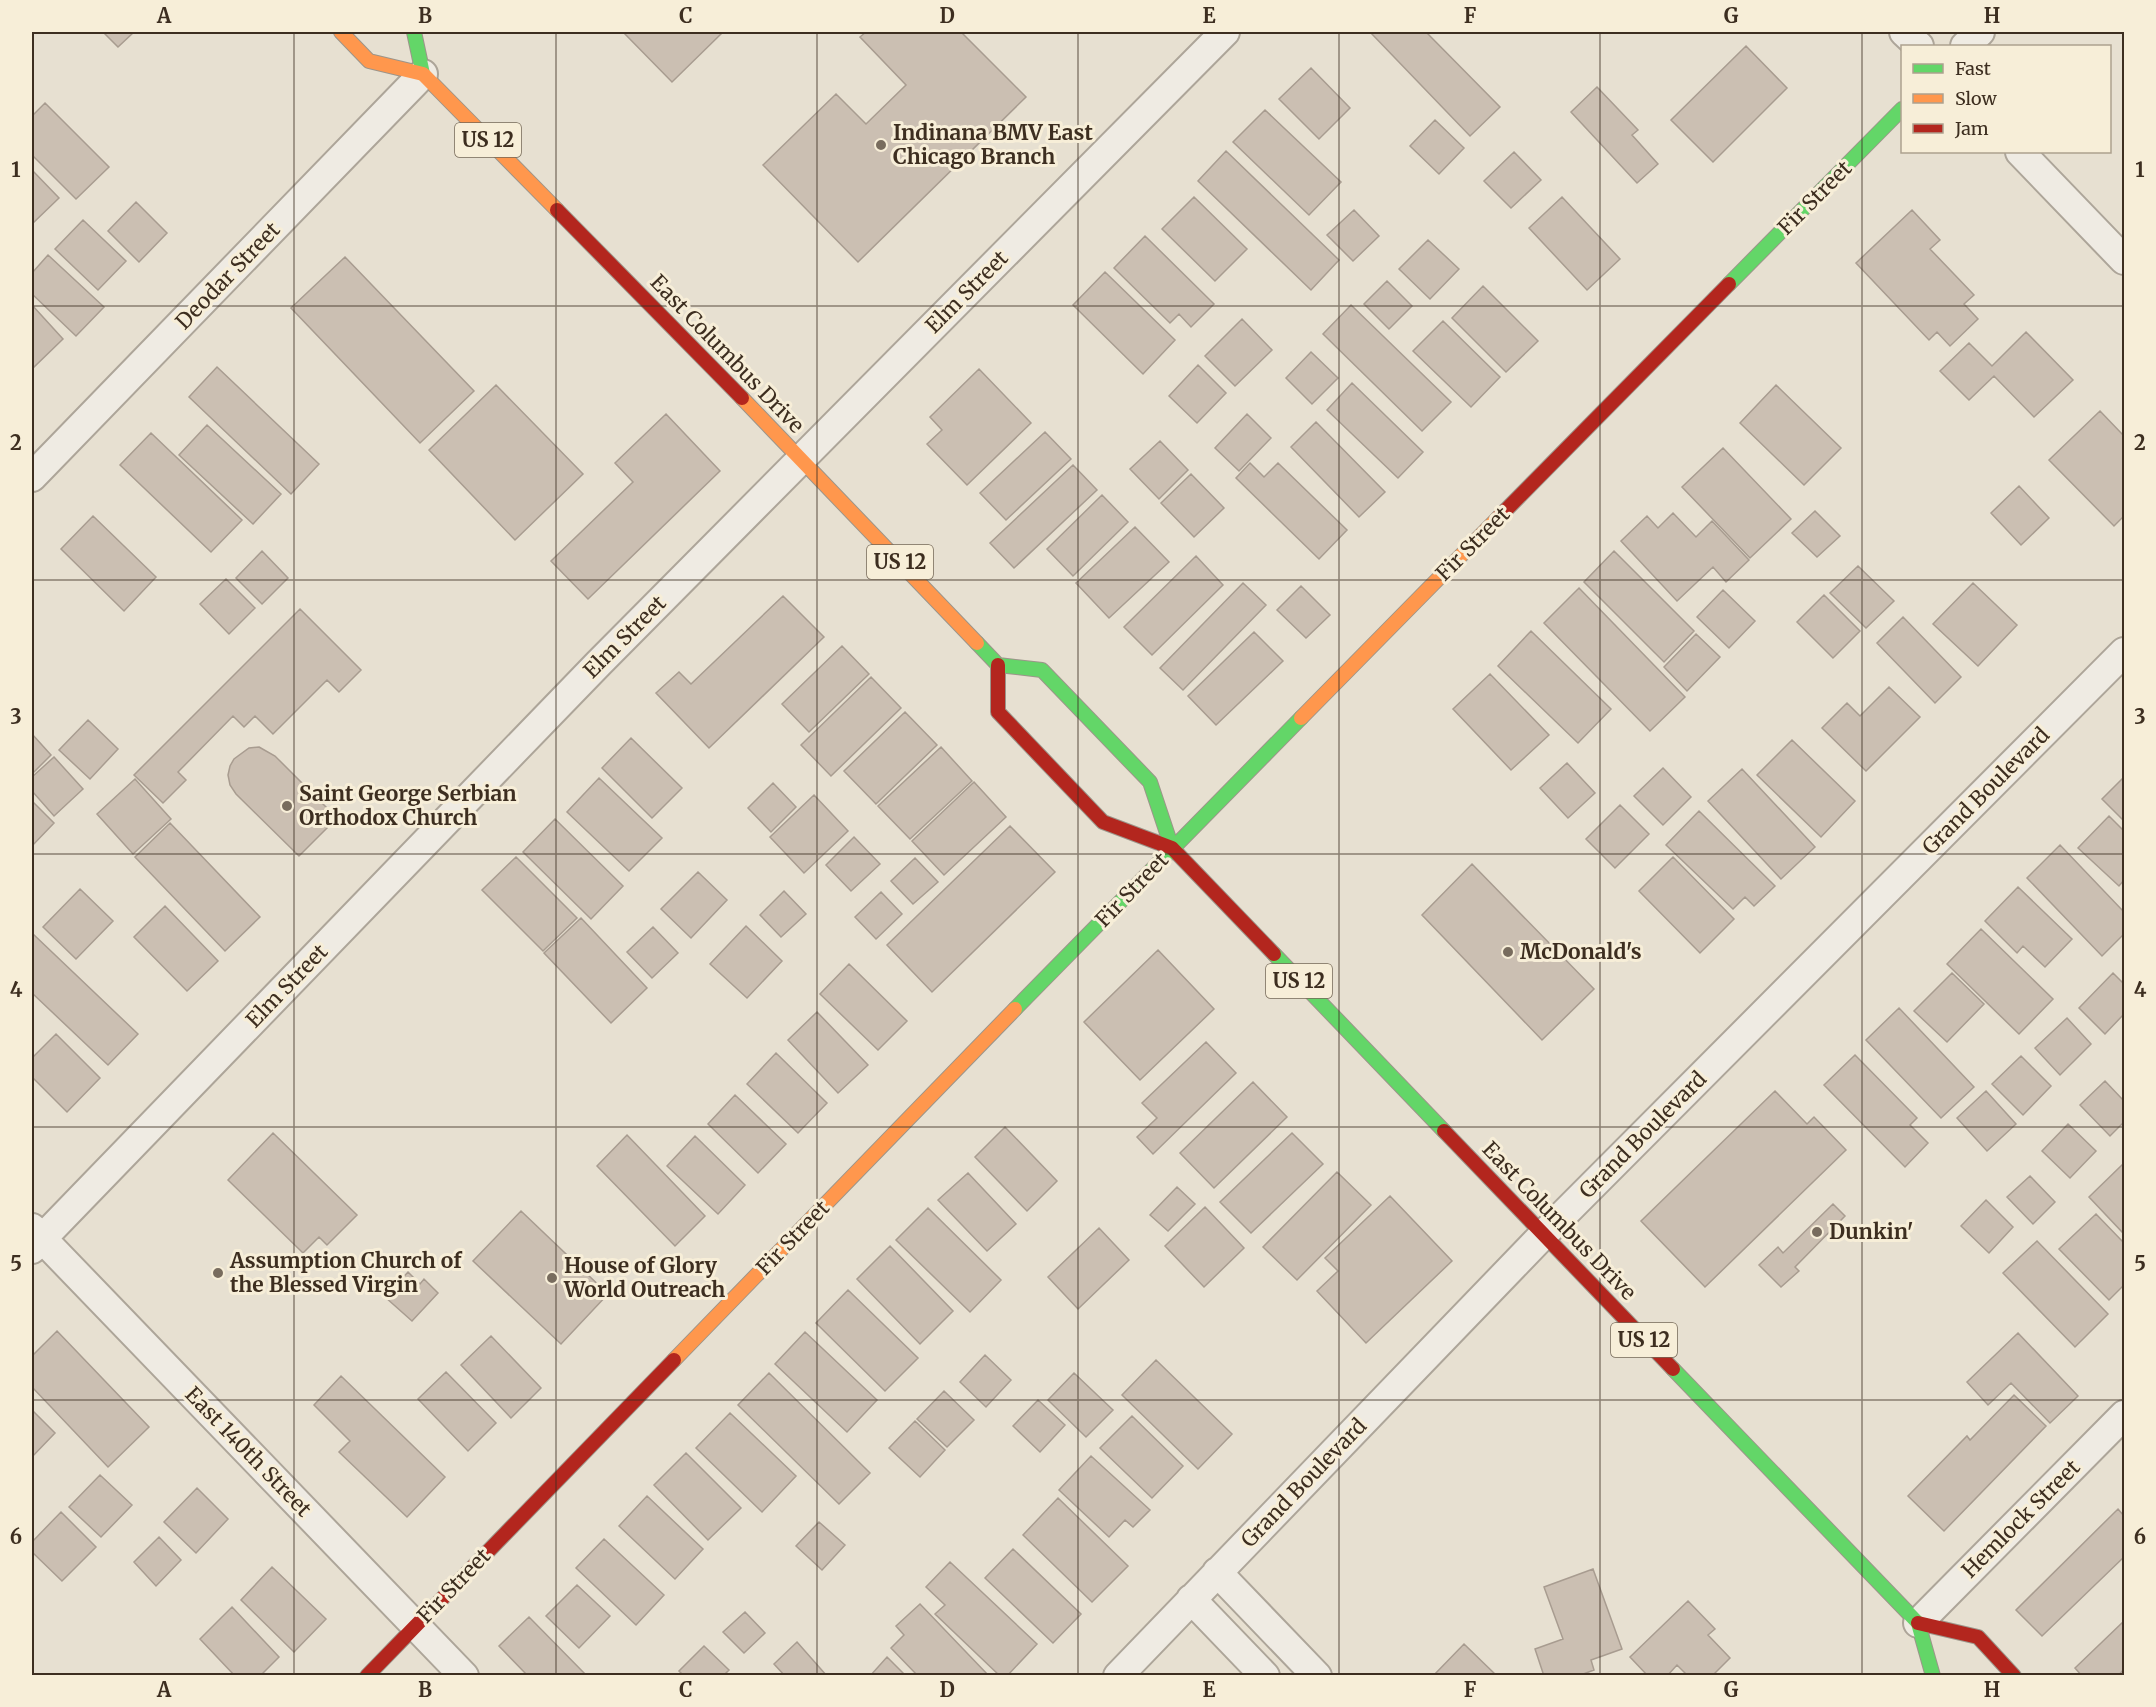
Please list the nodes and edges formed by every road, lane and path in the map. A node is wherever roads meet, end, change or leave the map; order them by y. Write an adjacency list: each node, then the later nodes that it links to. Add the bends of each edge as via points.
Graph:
1 (341, 32): 8 (main road, via 369,61)
2 (414, 32): 8 (main road)
3 (1225, 32): 12 (street, Elm Street)
4 (1904, 32): 6 (street)
5 (1980, 32): 7 (street)
6 (1918, 45)
7 (1966, 45)
8 (423, 74): 12 (main road, East Columbus Drive / US 12); 13 (street, Deodar Street)
9 (1901, 110): 16 (main road, Fir Street)
10 (2021, 153): 11 (street)
11 (2124, 260)
12 (802, 459): 15 (main road, East Columbus Drive / US 12); 18 (street, Elm Street)
13 (32, 477)
14 (2124, 652): 17 (street, Grand Boulevard)
15 (998, 665): 16 (main road, East Columbus Drive / US 12, via 1042,670 1150,782); 16 (main road, East Columbus Drive / US 12, via 998,712 1103,822)
16 (1172, 848): 17 (main road, East Columbus Drive / US 12); 23 (main road, Fir Street)
17 (1543, 1235): 20 (street, Grand Boulevard); 22 (main road, East Columbus Drive / US 12)
18 (35, 1238): 23 (street, East 140th Street)
19 (2124, 1415): 22 (street, Hemlock Street)
20 (1217, 1572): 21 (street, Grand Boulevard); 28 (street)
21 (1191, 1599): 26 (street, Grand Boulevard); 27 (street)
22 (1918, 1623): 29 (main road, East Columbus Drive / US 12); 30 (main road, via 1978,1637)
23 (416, 1626): 24 (main road, Fir Street); 25 (street, East 140th Street)
24 (367, 1676)
25 (464, 1676)
26 (1118, 1676)
27 (1265, 1676)
28 (1317, 1676)
29 (1933, 1676)
30 (2014, 1676)

